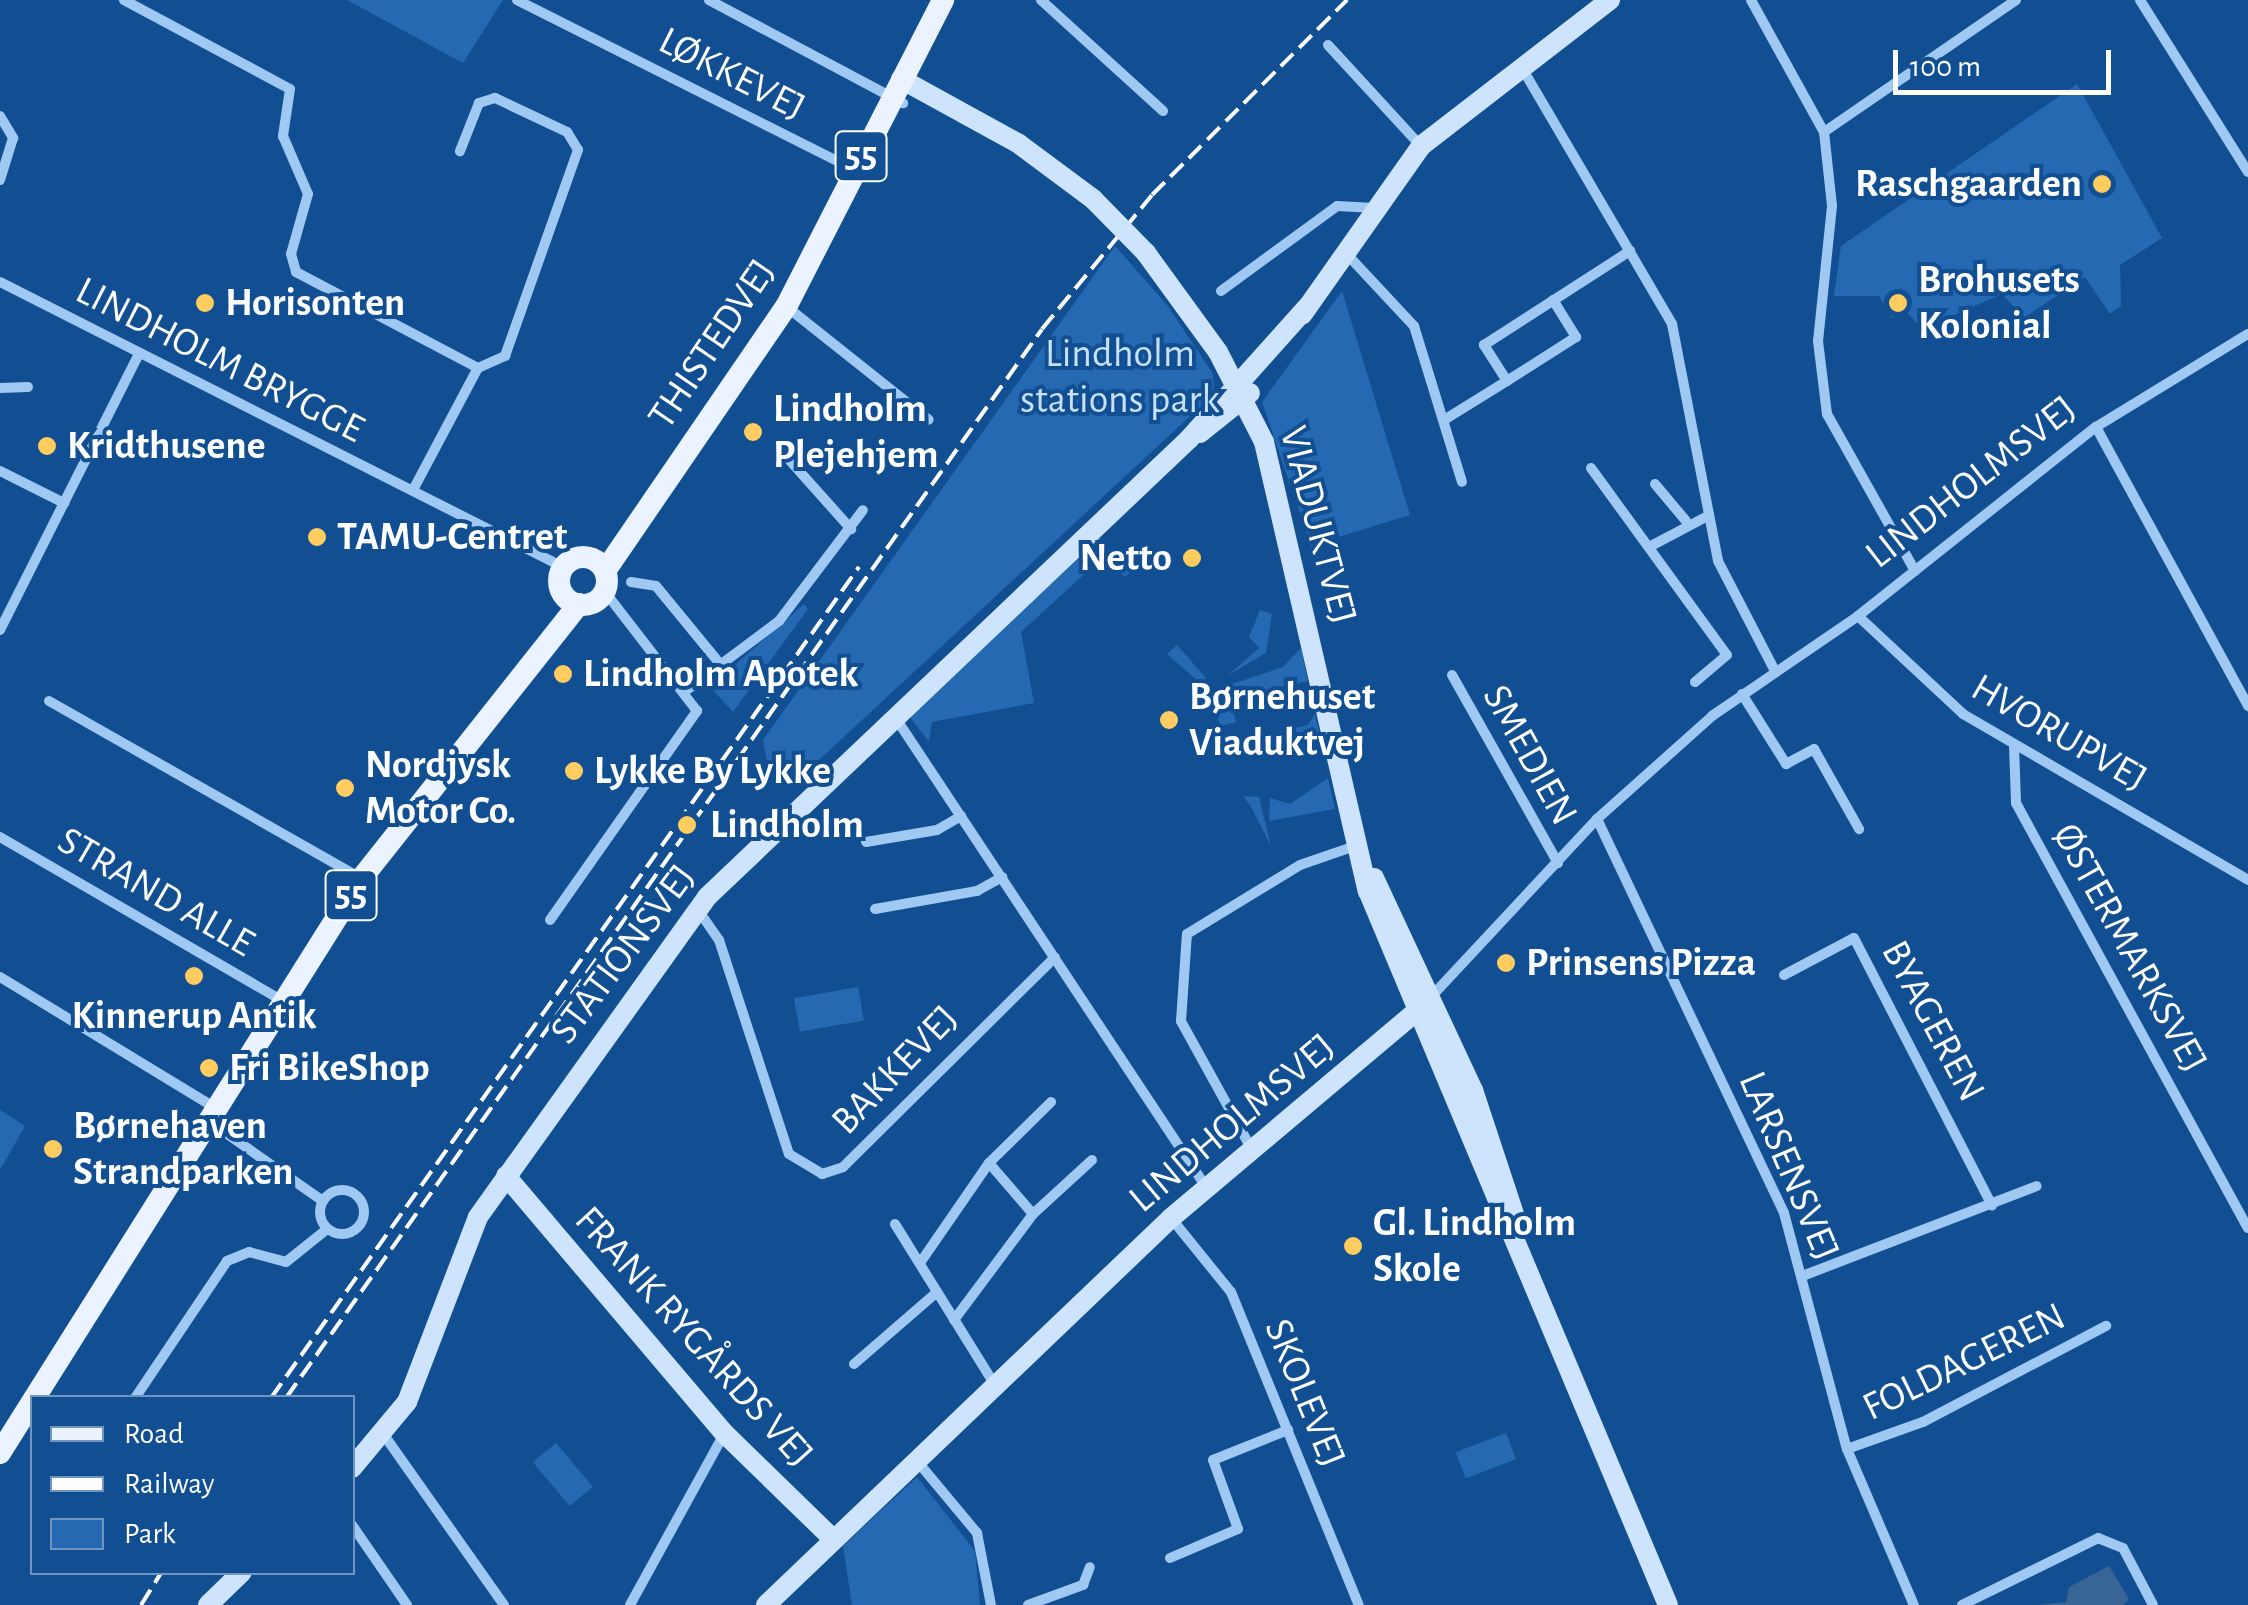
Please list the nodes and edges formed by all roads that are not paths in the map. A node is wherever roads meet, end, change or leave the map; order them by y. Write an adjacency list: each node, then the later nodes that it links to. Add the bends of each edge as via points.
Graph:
1 (124, 0): 31 (street, via 290,89 282,136 308,194 292,254 296,272)
2 (518, 0): 19 (street, LØKKEVEJ)
3 (709, 0): 13 (street)
4 (943, 0): 13 (main road, THISTEDVEJ / 55)
5 (958, 0): 13 (main road, THISTEDVEJ / 55)
6 (1041, 0): 14 (street)
7 (1610, 0): 12 (street, STATIONSVEJ)
8 (1751, 0): 16 (street)
9 (2016, 0): 16 (street)
10 (2140, 0): 20 (street)
11 (1328, 44): 17 (street)
12 (1522, 68): 17 (street, STATIONSVEJ); 24 (street)
13 (902, 91): 19 (main road, THISTEDVEJ / 55); 35 (street, VIADUKTVEJ, bridge, via 1019,144 1093,199 1146,253)
14 (1163, 111)
15 (0, 116): 21 (street, via 14,138)
16 (1824, 132): 53 (street, via 1832,206 1820,381 1841,448)
17 (1421, 146): 22 (street, STATIONSVEJ)
18 (460, 152): 31 (street, via 486,98 567,132 578,150 505,356)
19 (861, 172): 28 (main road, THISTEDVEJ / 55)
20 (2248, 172)
21 (0, 180)
22 (1370, 208): 23 (street, STATIONSVEJ); 26 (street, via 1337,206)
23 (1344, 250): 35 (street, STATIONSVEJ); 37 (street, via 1414,326)
24 (1630, 251): 27 (street); 48 (street, via 1687,367)
25 (0, 282): 30 (street, LINDHOLM BRYGGE)
26 (1221, 290)
27 (1553, 300): 32 (street, via 1484,345); 32 (street, via 1576,337)
28 (786, 307): 36 (street); 45 (main road, THISTEDVEJ / 55)
29 (2248, 334): 38 (street, LINDHOLMSVEJ)
30 (139, 354): 44 (street, LINDHOLM BRYGGE); 46 (street)
31 (478, 368): 44 (street)
32 (1507, 381): 37 (street)
33 (28, 387): 34 (street)
34 (0, 388)
35 (1241, 393): 67 (street, STATIONSVEJ); 74 (street, VIADUKTVEJ, via 1288,522)
36 (930, 420)
37 (1444, 420): 42 (street)
38 (2096, 427): 53 (street, LINDHOLMSVEJ); 66 (street)
39 (784, 454): 50 (street)
40 (1591, 468): 51 (street)
41 (0, 471): 46 (street)
42 (1462, 482)
43 (1655, 484): 49 (street)
44 (414, 490): 56 (street, LINDHOLM BRYGGE)
45 (656, 491): 52 (main road, THISTEDVEJ / 55); 54 (main road, THISTEDVEJ / 55)
46 (64, 504): 58 (street)
47 (863, 510): 50 (street)
48 (1706, 517): 49 (street); 60 (street, via 1734,600)
49 (1686, 521): 51 (street)
50 (851, 529): 59 (street, via 779,621)
51 (1650, 547): 62 (street, via 1727,656)
52 (586, 557): 54 (main road); 56 (main road, 55)
53 (1915, 571): 57 (street, LINDHOLMSVEJ)
54 (605, 581): 56 (main road, 55); 63 (street)
55 (631, 582): 59 (street, via 656,586)
56 (568, 587): 77 (main road, 55, via 512,682)
57 (1858, 616): 60 (street, LINDHOLMSVEJ); 68 (street, HVORUPVEJ, via 1932,692)
58 (0, 630)
59 (720, 664): 63 (street)
60 (1776, 671): 64 (street, LINDHOLMSVEJ)
61 (1452, 676): 75 (street, SMEDIEN)
62 (1694, 682)
63 (688, 689): 81 (street, via 697,711)
64 (1742, 694): 70 (street, LINDHOLMSVEJ); 71 (street, via 1786,764 1814,749)
65 (49, 701): 77 (street)
66 (2248, 706)
67 (893, 712): 69 (street); 79 (street, STATIONSVEJ)
68 (2014, 745): 78 (street, HVORUPVEJ); 101 (street, ØSTERMARKSVEJ, via 2016,804)
69 (961, 816): 73 (street, via 937,830); 76 (street)
70 (1597, 819): 75 (street, LINDHOLMSVEJ); 105 (street, LARSENSVEJ)
71 (1859, 829)
72 (0, 837): 86 (street, STRAND ALLE)
73 (866, 842)
74 (1359, 845): 85 (street, VIADUKTVEJ); 87 (street, VIADUKTVEJ); 90 (street, via 1300,865 1187,934 1181,1021)
75 (1558, 863): 85 (street, LINDHOLMSVEJ)
76 (1002, 877): 80 (street, via 978,891); 82 (street)
77 (361, 879): 86 (main road, 55)
78 (2248, 880)
79 (697, 909): 82 (street, BAKKEVEJ, via 719,940 788,1154 822,1174 843,1168); 93 (street, STATIONSVEJ)
80 (875, 909)
81 (550, 920)
82 (1055, 957): 95 (street)
83 (1784, 975): 97 (street, BYAGEREN, via 1854,938)
84 (0, 977): 89 (street)
85 (1432, 995): 87 (street, LINDHOLMSVEJ); 104 (street, VIADUKTVEJ, via 1488,1128)
86 (281, 1000): 89 (main road, 55)
87 (1416, 1012): 90 (street, LINDHOLMSVEJ); 104 (street, VIADUKTVEJ)
88 (1051, 1102): 92 (street)
89 (210, 1113): 96 (street); 111 (main road, 55)
90 (1251, 1148): 95 (street, LINDHOLMSVEJ)
91 (1092, 1160): 98 (street)
92 (989, 1163): 98 (street); 103 (street)
93 (506, 1176): 115 (street, FRANK RYGÅRDS VEJ); 116 (street, STATIONSVEJ, via 478,1218 414,1388)
94 (2038, 1186): 97 (street)
95 (1206, 1188): 99 (street, LINDHOLMSVEJ)
96 (323, 1201): 102 (street); 102 (street, via 346,1190 365,1210 348,1234)
97 (1992, 1205): 105 (street)
98 (1033, 1214): 107 (street)
99 (1171, 1218): 110 (street, LINDHOLMSVEJ); 114 (street, SKOLEVEJ, via 1231,1292)
100 (895, 1224): 103 (street)
101 (2248, 1228)
102 (327, 1229): 112 (street, via 286,1262 249,1252 227,1261)
103 (920, 1263): 106 (street)
104 (1528, 1265): 134 (street)
105 (1804, 1275): 117 (street, LARSENSVEJ)
106 (938, 1292): 107 (street); 109 (street)
107 (954, 1320): 110 (street)
108 (2106, 1326): 117 (street, FOLDAGEREN, via 1924,1422)
109 (854, 1364)
110 (995, 1386): 119 (street, LINDHOLMSVEJ)
111 (36, 1395)
112 (137, 1395)
113 (30, 1404): 118 (main road, 55)
114 (1288, 1430): 123 (street, via 1213,1460 1238,1529); 133 (street, SKOLEVEJ)
115 (724, 1433): 122 (street, FRANK RYGÅRDS VEJ); 129 (street)
116 (384, 1435): 120 (street, STATIONSVEJ); 128 (street)
117 (1848, 1449): 135 (street, LARSENSVEJ)
118 (0, 1453)
119 (916, 1460): 122 (street, LINDHOLMSVEJ); 131 (street, via 977,1534)
120 (355, 1465)
121 (355, 1529): 127 (street)
122 (834, 1540): 130 (street, LINDHOLMSVEJ)
123 (1170, 1558)
124 (1090, 1567): 132 (street, via 1083,1585)
125 (239, 1575): 126 (street)
126 (208, 1605)
127 (406, 1605)
128 (504, 1605)
129 (630, 1605)
130 (766, 1605)
131 (991, 1605)
132 (1028, 1605)
133 (1359, 1605)
134 (1668, 1605)
135 (1914, 1605)
136 (1962, 1605): 137 (street, via 2098,1538 2123,1548)
137 (2153, 1605)

